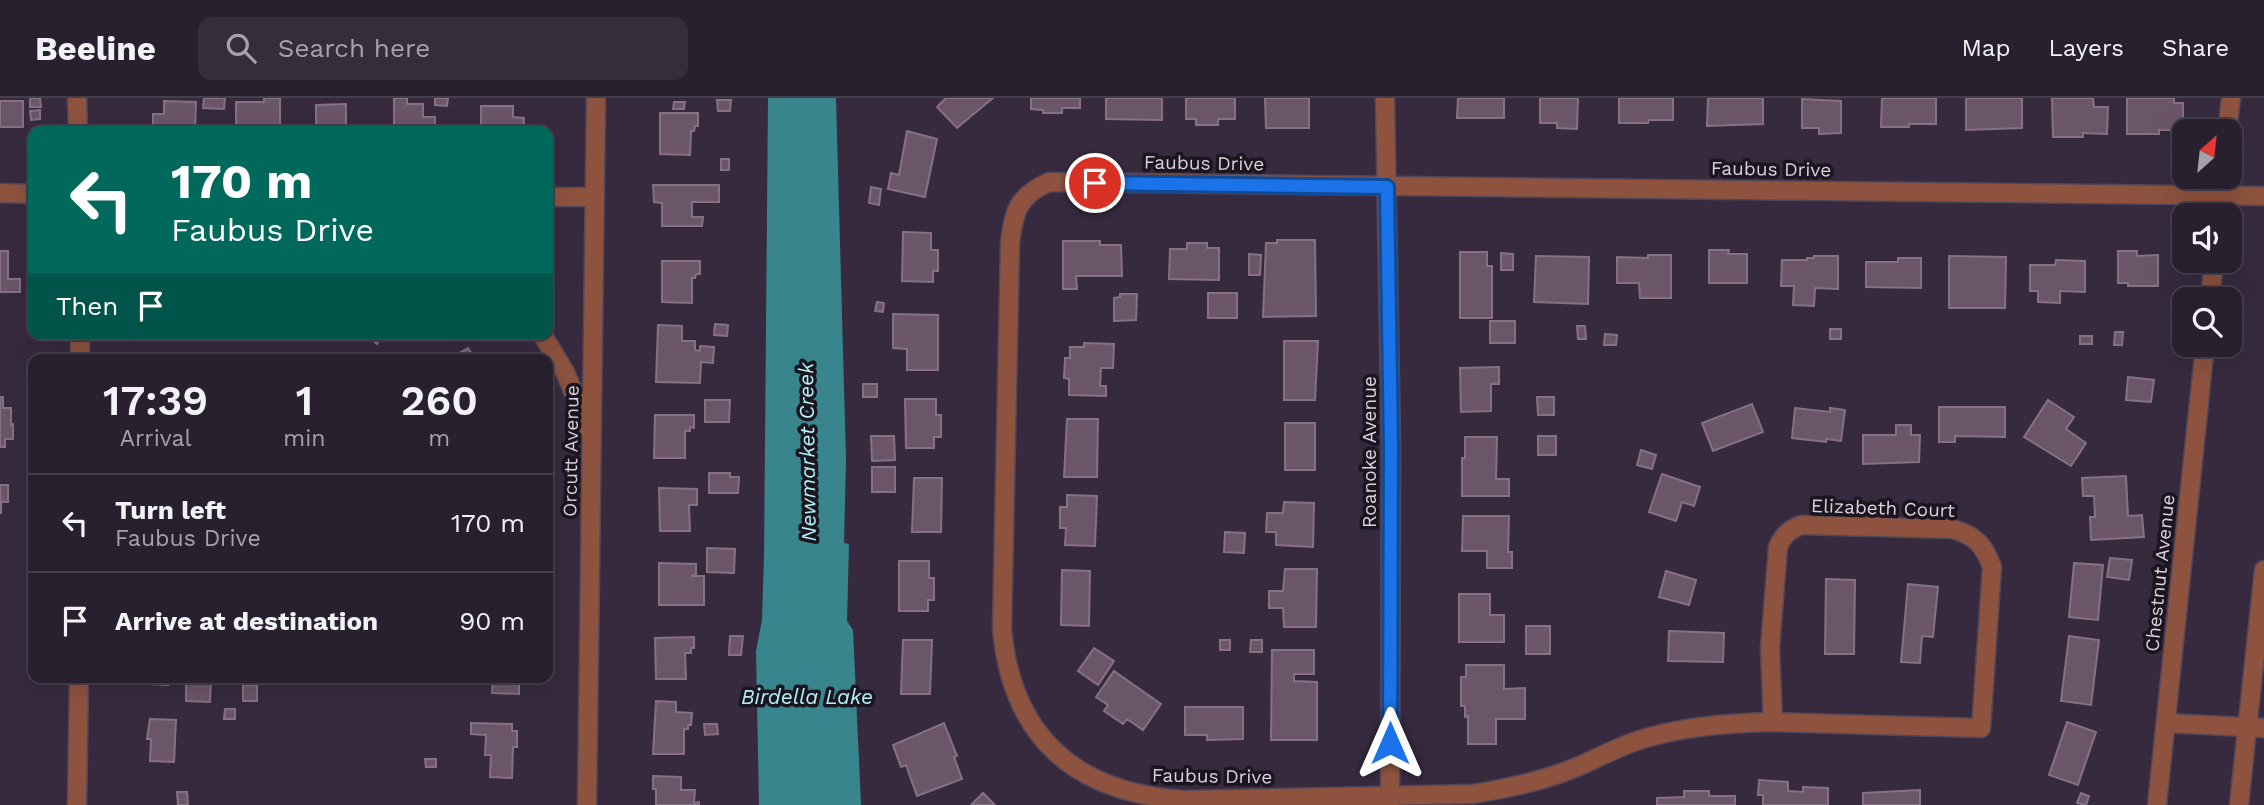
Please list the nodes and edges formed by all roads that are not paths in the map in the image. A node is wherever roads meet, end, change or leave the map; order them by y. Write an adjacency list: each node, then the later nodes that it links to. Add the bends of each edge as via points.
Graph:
1 (77, 98): 6 (street)
2 (596, 98): 14 (street, Orcutt Avenue)
3 (1385, 98): 7 (street, Roanoke Avenue)
4 (2231, 98): 5 (street)
5 (2228, 119)
6 (78, 126)
7 (1387, 187): 11 (street, Faubus Drive); 24 (street, Roanoke Avenue); 24 (street, Faubus Drive, via 1049,182 1029,191 1015,216 1010,243 1002,629 1007,666 1030,721 1048,746 1096,780 1139,795 1184,800)
8 (2221, 189): 11 (street)
9 (0, 193): 10 (street)
10 (28, 194)
11 (2220, 196): 12 (street, Faubus Drive); 15 (street)
12 (2264, 196)
13 (553, 197): 14 (street)
14 (595, 197): 18 (street, Orcutt Avenue)
15 (2219, 203)
16 (546, 340): 18 (street, via 565,372)
17 (2204, 357): 22 (street, Chestnut Avenue)
18 (592, 438): 26 (street, Orcutt Avenue)
19 (2264, 570): 23 (street)
20 (79, 683): 25 (street)
21 (1773, 722): 21 (street, Elizabeth Court, via 1981,729 1992,567 1986,550 1966,533 1952,529 1801,525 1790,529 1778,547 1770,648); 24 (street, Elizabeth Court, via 1723,723 1644,738 1545,779 1510,788)
22 (2166, 723): 23 (street); 27 (street, Chestnut Avenue)
23 (2256, 728): 28 (street)
24 (1390, 801)
25 (78, 805)
26 (587, 805)
27 (2157, 805)
28 (2239, 805)

